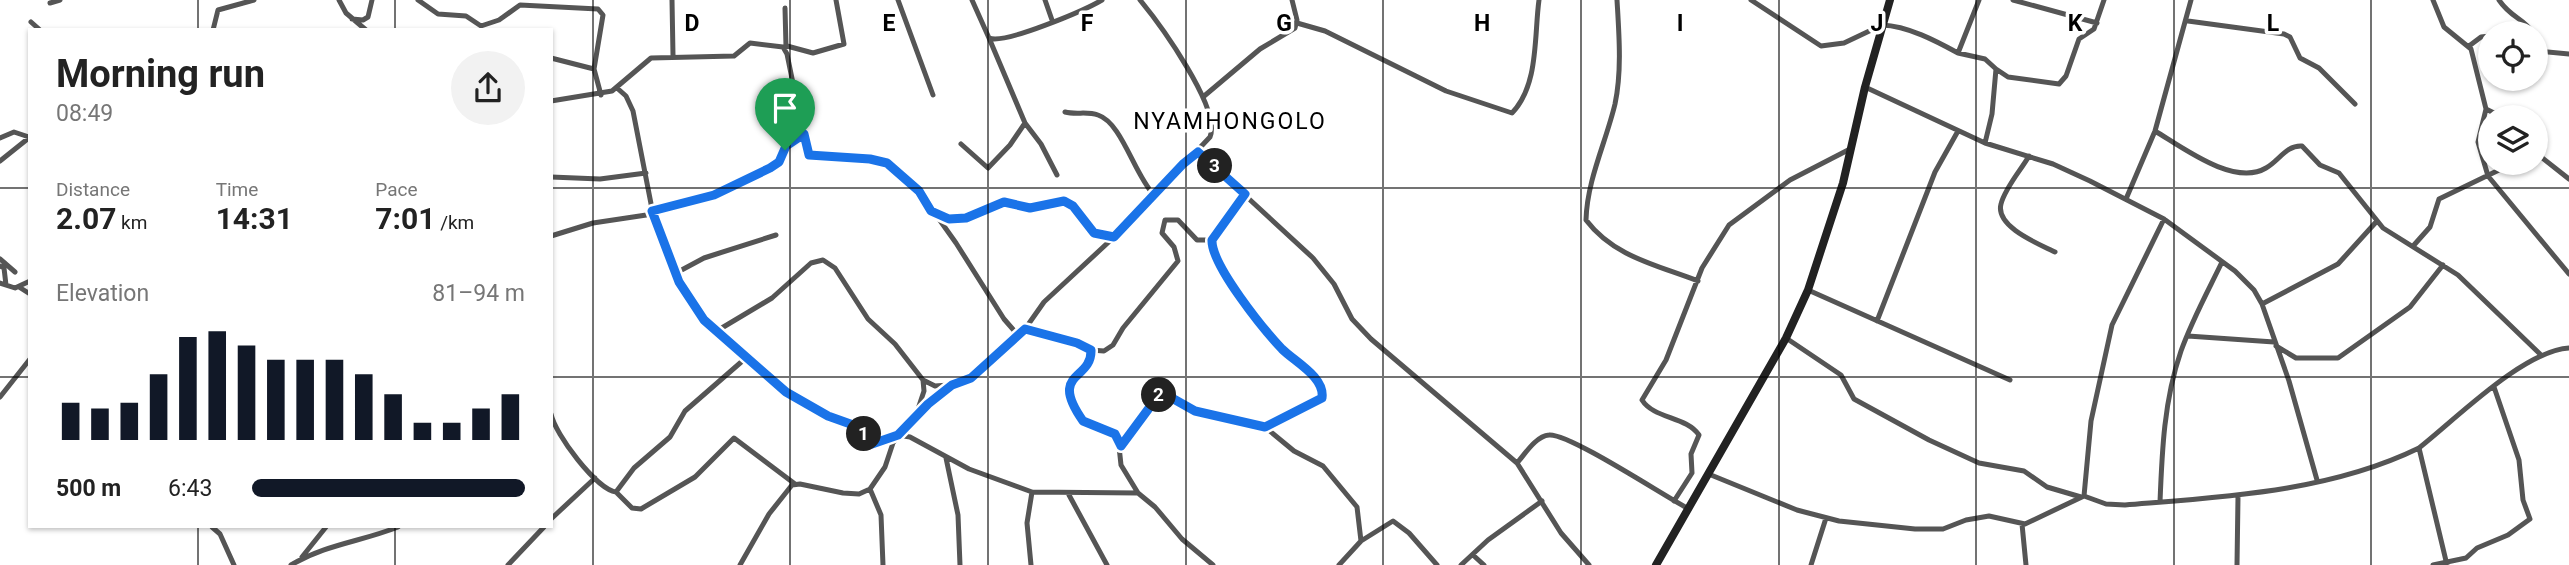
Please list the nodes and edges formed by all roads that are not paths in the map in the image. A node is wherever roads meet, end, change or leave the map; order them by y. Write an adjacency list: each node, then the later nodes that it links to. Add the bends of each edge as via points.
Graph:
1 (60, 0): 24 (street)
2 (254, 0): 35 (street, via 218,10)
3 (339, 0): 26 (street)
4 (372, 0): 26 (street, via 368,17)
5 (418, 0): 37 (street, via 438,14 466,16)
6 (672, 0): 45 (street)
7 (836, 0): 41 (street, via 844,45 813,54)
8 (898, 0): 54 (street)
9 (972, 0): 38 (street)
10 (1045, 0): 27 (street)
11 (1102, 0): 27 (street)
12 (1141, 0): 55 (street)
13 (1292, 0): 31 (street)
14 (1539, 0): 31 (street, via 1533,66 1512,113 1446,91)
15 (1617, 0): 99 (street, via 1615,100 1586,220 1601,237 1636,260)
16 (1751, 0): 33 (street, via 1821,46 1844,43)
17 (1890, 0): 33 (main road)
18 (1979, 0): 43 (street)
19 (2013, 0): 32 (street)
20 (2104, 0): 32 (street)
21 (2191, 0): 28 (street)
22 (2433, 0): 40 (street, via 2444,27)
23 (2500, 0): 29 (street, via 2511,16)
24 (50, 3)
25 (785, 8): 41 (street)
26 (352, 19): 36 (street)
27 (1052, 20): 38 (street, via 1010,37)
28 (2188, 21): 57 (street, via 2284,34 2300,58 2319,68); 62 (street)
29 (2523, 21)
30 (31, 22): 34 (street)
31 (1297, 23): 55 (street)
32 (2097, 23): 49 (street, via 2079,39 2059,85)
33 (1882, 25): 43 (street, via 1909,31); 50 (main road)
34 (38, 28)
35 (214, 28)
36 (363, 28)
37 (483, 28): 47 (street, via 520,5 598,9 603,15)
38 (989, 38): 60 (street)
39 (2478, 39): 40 (street)
40 (2469, 46): 58 (street)
41 (786, 48): 45 (street, via 755,42 734,56); 63 (street)
42 (2548, 53): 44 (street)
43 (1958, 54): 48 (street, via 1985,59)
44 (2569, 54)
45 (673, 55): 51 (street, via 642,62)
46 (553, 59): 47 (street)
47 (594, 69): 53 (street)
48 (1996, 69): 49 (street); 52 (street)
49 (2008, 77): 52 (street)
50 (1865, 87): 61 (street); 69 (main road)
51 (617, 88): 53 (street); 74 (street, via 631,104)
52 (1995, 88): 68 (street)
53 (601, 95): 56 (street)
54 (933, 95)
55 (1203, 97): 70 (street, via 1212,132)
56 (553, 101)
57 (2355, 104)
58 (2485, 105)
59 (1065, 112): 80 (street, via 1088,112 1107,120 1125,144 1138,177)
60 (1025, 123): 67 (street, via 988,168); 75 (street)
61 (1958, 131): 68 (street); 106 (street, via 1935,172)
62 (2155, 131): 81 (street); 85 (street, via 2222,170 2260,171 2301,145 2320,165 2339,173)
63 (804, 134): 82 (street, via 809,155 887,163 919,191); 83 (street, via 786,146 779,162 770,168 714,195)
64 (28, 136): 65 (street, via 14,132)
65 (0, 138)
66 (28, 139): 72 (street)
67 (961, 144)
68 (1985, 144): 71 (street)
69 (1852, 148): 99 (street, via 1790,180 1729,225); 103 (main road)
70 (1198, 152): 79 (street); 80 (street)
71 (2029, 156): 81 (street); 91 (street, via 2001,204 2001,214 2010,225)
72 (0, 161)
73 (2548, 162): 78 (street)
74 (646, 173): 77 (street, via 588,180); 83 (street)
75 (1057, 175)
76 (2488, 176): 90 (street, via 2439,199 2430,227); 98 (street)
77 (553, 177)
78 (2569, 179)
79 (1245, 194): 89 (street); 130 (street, via 1322,269 1363,332)
80 (1154, 195): 88 (street)
81 (2126, 199): 84 (street)
82 (931, 211): 88 (street, via 955,220 1004,202 1030,208 1064,201 1094,233); 109 (street)
83 (652, 213): 86 (street); 97 (street)
84 (2164, 219): 93 (street); 140 (street, via 2112,325 2091,421)
85 (2376, 221): 90 (street); 105 (street, via 2338,264)
86 (553, 235)
87 (776, 235): 97 (street, via 704,258)
88 (1114, 237): 107 (street, via 1044,302)
89 (1212, 240): 114 (street, via 1197,240 1178,220 1165,220 1161,233 1174,247 1178,261 1113,345 1104,351); 125 (street, via 1233,289 1322,391 1319,401)
90 (2414, 244): 94 (street)
91 (2055, 252)
92 (0, 259): 96 (street)
93 (2222, 262): 105 (street, via 2246,281); 110 (street)
94 (2443, 265): 112 (street, via 2410,307 2338,358 2296,358); 115 (street, via 2491,304)
95 (0, 266): 101 (street, via 4,268)
96 (15, 272)
97 (676, 273): 108 (street, via 692,304)
98 (2569, 274)
99 (1698, 281): 143 (street, via 1666,360 1642,400 1653,411 1680,421 1699,435 1691,454 1692,473)
100 (28, 282): 102 (street)
101 (3, 284): 102 (street)
102 (19, 287): 104 (street)
103 (1808, 290): 106 (street); 111 (main road)
104 (28, 293)
105 (2262, 304): 112 (street)
106 (1877, 321): 119 (street)
107 (1025, 329): 109 (street); 114 (street)
108 (715, 332): 116 (street); 118 (street, via 772,298 811,263 823,260 835,268 867,319 895,344)
109 (1018, 335): 120 (street, via 971,378)
110 (2188, 336): 112 (street); 144 (street, via 2166,411)
111 (1786, 338): 131 (main road); 140 (street, via 1841,375 1854,399 1928,440 1979,463 2024,471 2046,487)
112 (2275, 344): 133 (street)
113 (2569, 348): 115 (street)
114 (1091, 350): 127 (street, via 1068,390 1083,421 1115,434)
115 (2540, 354): 121 (street)
116 (747, 357): 126 (street, via 786,392 856,426 872,444); 136 (street, via 685,411 670,438 634,468)
117 (28, 362): 122 (street)
118 (923, 380): 120 (street, via 934,386); 123 (street)
119 (2010, 380)
120 (952, 385): 123 (street)
121 (2494, 387): 128 (street); 156 (street, via 2519,460 2530,519 2466,558)
122 (0, 397)
123 (916, 415): 126 (street)
124 (553, 420): 132 (street, via 560,438)
125 (1265, 427): 127 (street, via 1195,411 1163,393); 153 (street, via 1294,452 1331,473 1357,507)
126 (898, 435): 129 (street); 135 (street)
127 (1121, 446): 138 (street, via 1121,465)
128 (2419, 448): 133 (street, via 2360,471); 156 (street)
129 (946, 458): 137 (street); 162 (street, via 958,515)
130 (1517, 463): 142 (street); 143 (street, via 1542,437 1557,435)
131 (1710, 475): 145 (main road); 147 (street)
132 (595, 478): 136 (street); 146 (street)
133 (2317, 480): 141 (street)
134 (795, 484): 135 (street, via 843,493); 136 (street, via 734,438 695,477 641,509 632,508); 160 (street, via 769,514)
135 (870, 489): 161 (street, via 881,515)
136 (616, 492)
137 (1032, 492): 139 (street); 163 (street, via 1027,523)
138 (1138, 493): 139 (street); 165 (street)
139 (1069, 495): 164 (street)
140 (2083, 497): 144 (street, via 2106,504); 148 (street)
141 (2238, 497): 144 (street); 174 (street)
142 (1542, 500): 154 (street); 170 (street, via 1561,533)
143 (1674, 501): 145 (street)
144 (2160, 502)
145 (1689, 509): 171 (main road)
146 (553, 517)
147 (1826, 518): 148 (street, via 1931,530 1989,516); 172 (street)
148 (2022, 524): 173 (street)
149 (213, 528): 157 (street)
150 (325, 528): 155 (street)
151 (395, 528): 155 (street, via 323,548)
152 (543, 528): 159 (street)
153 (1361, 541): 166 (street); 167 (street, via 1392,522 1409,533)
154 (1473, 555): 168 (street); 169 (street)
155 (300, 560): 158 (street)
156 (2447, 563): 175 (street)
157 (234, 565)
158 (291, 565)
159 (508, 565)
160 (740, 565)
161 (883, 565)
162 (960, 565)
163 (1031, 565)
164 (1107, 565)
165 (1212, 565)
166 (1339, 565)
167 (1437, 565)
168 (1461, 565)
169 (1484, 565)
170 (1589, 565)
171 (1656, 565)
172 (1811, 565)
173 (2026, 565)
174 (2237, 565)
175 (2434, 565)

